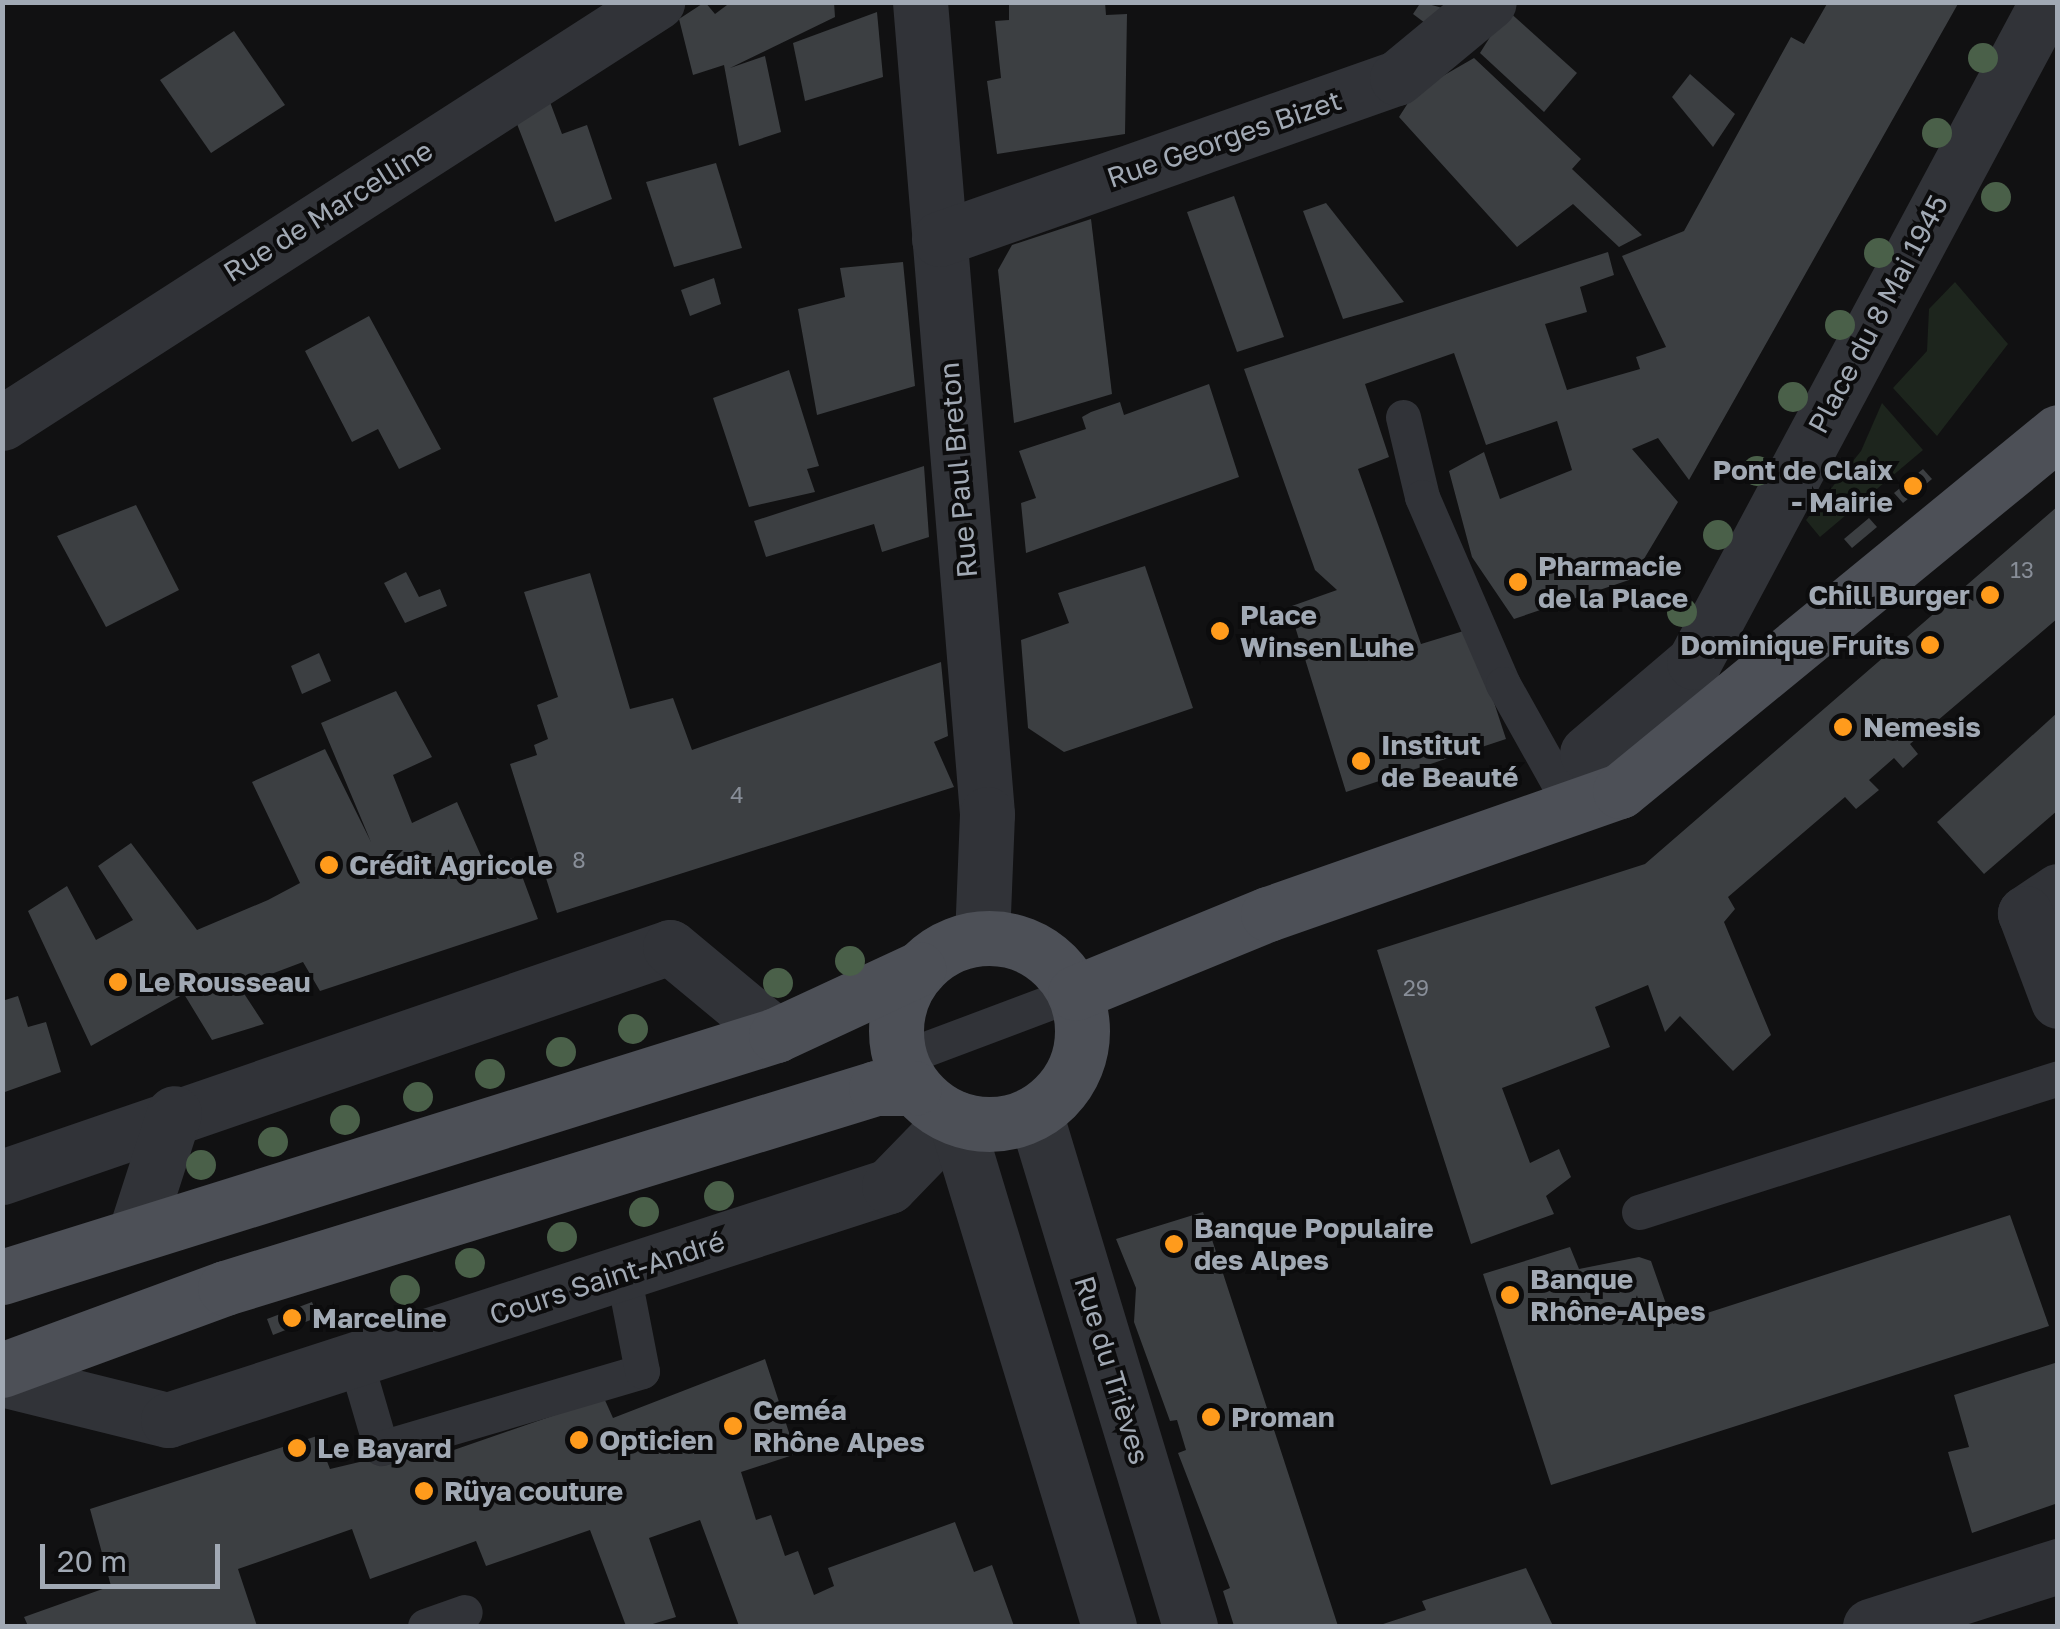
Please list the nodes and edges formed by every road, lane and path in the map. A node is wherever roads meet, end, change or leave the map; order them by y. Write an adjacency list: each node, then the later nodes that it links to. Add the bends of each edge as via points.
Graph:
1 (657, 2): 7 (street, Rue de Marcelline)
2 (920, 2): 5 (street, Rue Paul Breton)
3 (1489, 2): 5 (street, Rue Georges Bizet, via 1397,78)
4 (2046, 2): 9 (street, Place du 8 Mai 1945, via 1694,662)
5 (939, 239): 12 (street, Rue Paul Breton, via 987,814)
6 (1403, 417): 10 (lane, via 1422,497 1503,684)
7 (2, 423)
8 (2058, 432): 10 (main road, via 1673,755)
9 (1587, 753)
10 (1575, 813): 14 (main road, via 1268,914)
11 (2058, 890): 15 (street, via 2025,913)
12 (982, 936): 13 (main road, via 946,946); 14 (main road, via 1038,950)
13 (918, 969): 16 (main road); 18 (main road, via 902,996)
14 (1075, 993): 18 (lane); 20 (main road, via 1078,1061)
15 (2058, 1001)
16 (776, 1035): 19 (street, via 670,947); 23 (main road)
17 (2058, 1078): 22 (lane)
18 (923, 1088): 20 (main road, via 981,1124); 24 (street, Cours Saint-André, via 889,1186); 27 (main road, via 876,1088 225,1288); 32 (street)
19 (174, 1113): 21 (street); 23 (street)
20 (1035, 1113): 33 (street, Rue du Trièves)
21 (2, 1177)
22 (1640, 1212)
23 (135, 1234): 25 (main road)
24 (623, 1273): 26 (street, Cours Saint-André); 26 (lane, via 642,1371 380,1448)
25 (2, 1277)
26 (356, 1360): 28 (street, Cours Saint-André, via 168,1420)
27 (2, 1370)
28 (2, 1379)
29 (2058, 1566): 34 (street)
30 (465, 1612): 31 (lane)
31 (425, 1626)
32 (1108, 1626)
33 (1190, 1626)
34 (1870, 1626)

